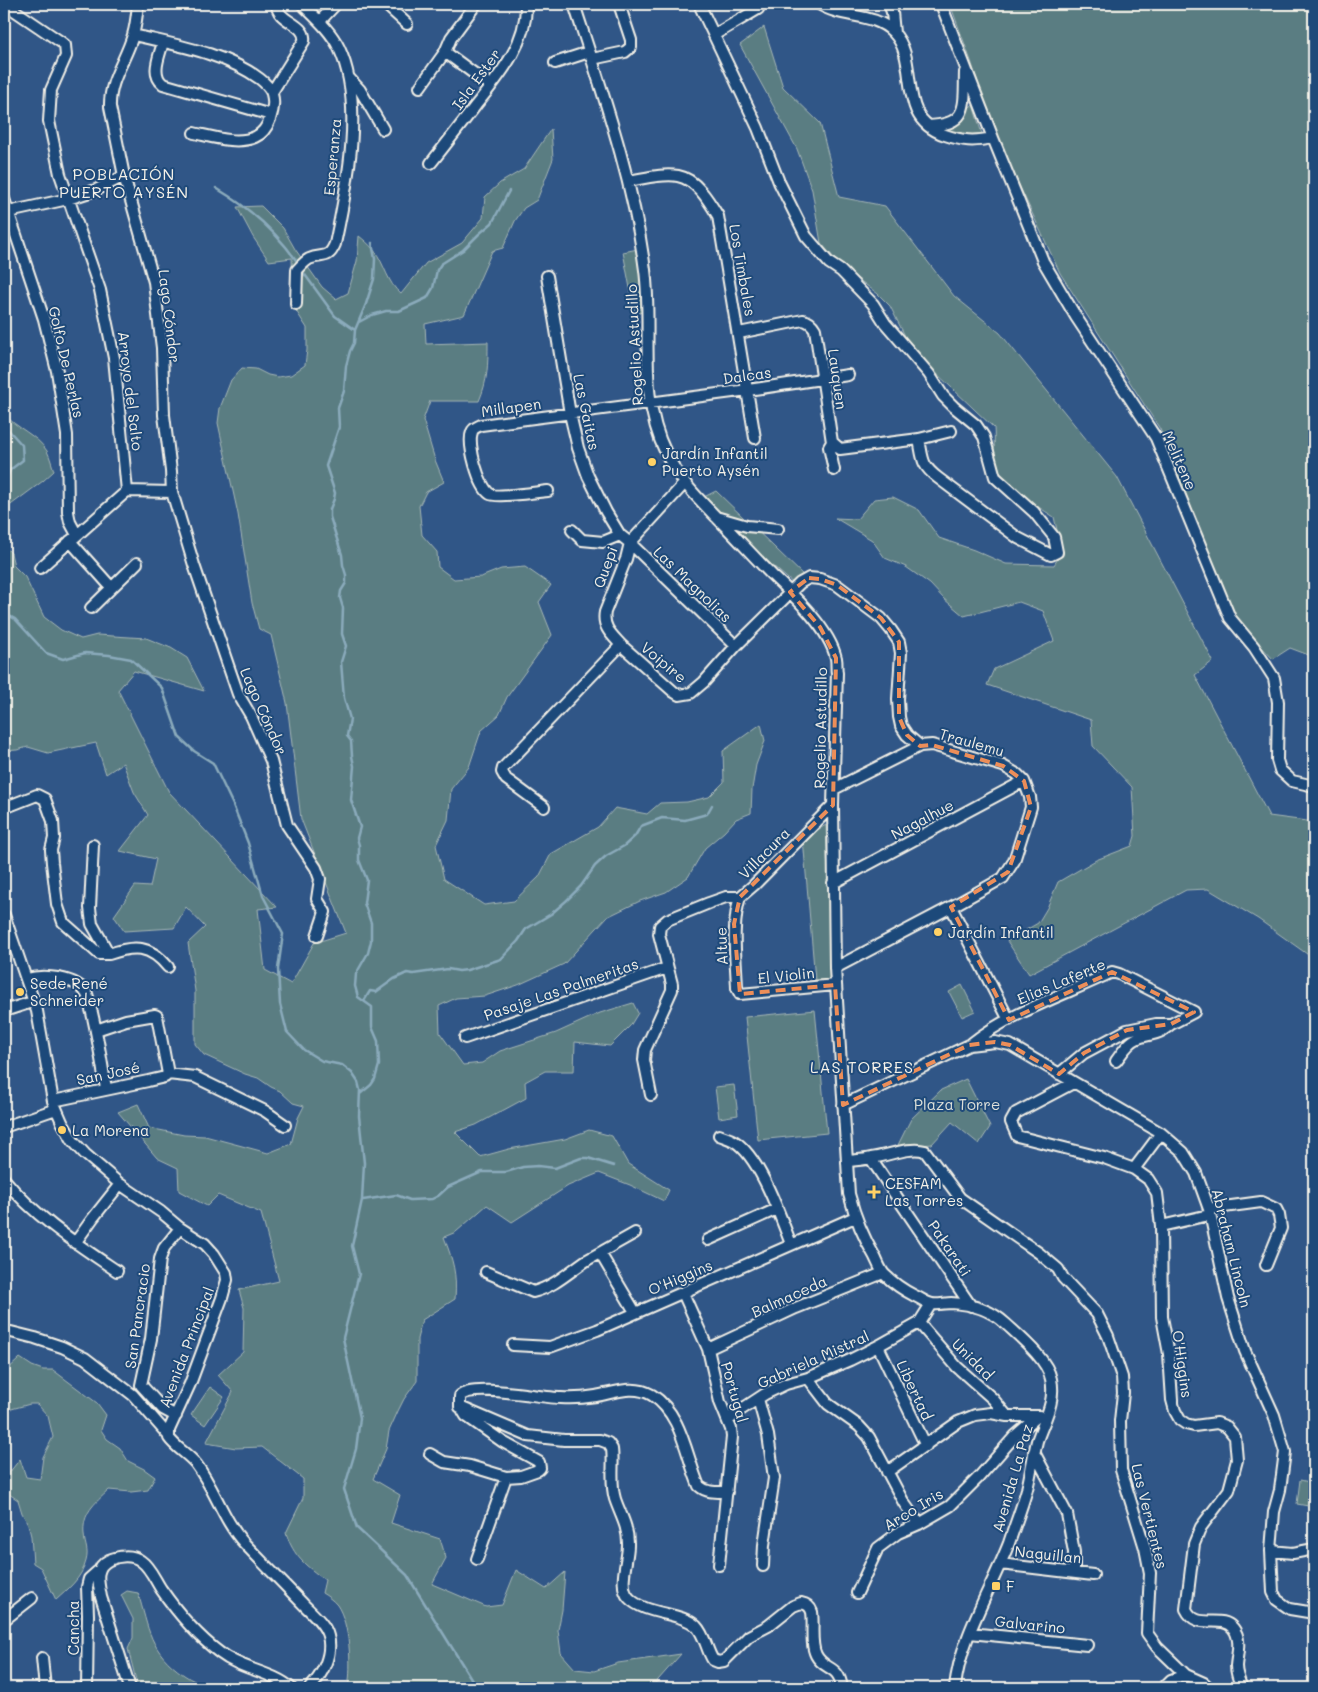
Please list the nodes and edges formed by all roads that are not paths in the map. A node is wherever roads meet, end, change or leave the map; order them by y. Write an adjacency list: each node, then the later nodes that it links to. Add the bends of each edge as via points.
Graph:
1 (138, 4): 20 (street, Lago Cóndor)
2 (272, 4): 3 (street)
3 (277, 4): 30 (street, via 281,16 305,36)
4 (302, 4): 17 (street, Esperanza)
5 (336, 4): 17 (street)
6 (385, 4): 18 (street)
7 (476, 4): 23 (street, via 451,38)
8 (526, 4): 28 (street, Isla Ester, via 517,45 503,72)
9 (574, 4): 24 (street, Rogelio Astudillo)
10 (619, 4): 24 (street, via 632,40 631,47 624,52)
11 (699, 4): 21 (street)
12 (757, 4): 21 (street, via 758,9)
13 (820, 4): 19 (street, via 834,12 877,21)
14 (889, 4): 19 (street)
15 (941, 4): 26 (street, Melitene)
16 (9, 8): 40 (street, Arroyo del Salto, via 65,45 66,56 51,90 49,121)
17 (320, 22): 27 (street, Esperanza, via 338,46)
18 (407, 24)
19 (894, 33): 32 (street, via 903,48 917,115)
20 (134, 35): 22 (street); 37 (street, Lago Cóndor, via 109,96)
21 (714, 35): 52 (street, via 806,236 829,263 873,304 943,396 976,425 984,437 995,478 1034,512 1054,537 1058,552 1052,555 1018,538 929,471 924,464)
22 (163, 42): 30 (street, via 213,55 261,80); 31 (street, via 155,73 163,84)
23 (445, 52): 28 (street); 29 (street)
24 (590, 55): 25 (street); 38 (street, Rogelio Astudillo)
25 (555, 63)
26 (965, 66): 32 (street, via 964,100 958,119 948,124); 35 (street, Melitene)
27 (349, 78): 33 (street); 43 (street, Esperanza, via 352,134 335,244 327,256 310,258 297,270)
28 (491, 86): 36 (street, Isla Ester)
29 (420, 87)
30 (272, 92): 31 (street)
31 (271, 115): 34 (street, via 266,129 256,137 241,140)
32 (928, 126): 35 (street, via 962,141)
33 (383, 129)
34 (194, 133)
35 (993, 138): 74 (street, Melitene, via 1043,261 1156,438 1230,618 1274,678 1280,770 1292,781)
36 (431, 163)
37 (124, 176): 40 (street); 58 (street, Lago Cóndor, via 154,282)
38 (628, 181): 44 (street, Los Timbales, via 680,176 690,181 712,205 723,237); 48 (street, Rogelio Astudillo, via 648,299)
39 (4, 199): 41 (street, Golfo De Perlas)
40 (68, 199): 41 (street); 56 (street, Arroyo del Salto, via 100,290 114,358)
41 (5, 213): 63 (street, Golfo De Perlas, via 44,319 57,371 67,435 68,512)
42 (547, 276): 49 (street, Las Gaitas)
43 (296, 304)
44 (739, 333): 46 (street, Lauquen, via 803,320 810,322 815,329); 47 (street, Los Timbales)
45 (848, 375): 46 (street, Dalcas)
46 (823, 379): 47 (street, Dalcas); 53 (street, Lauquen)
47 (748, 390): 48 (street, Dalcas); 51 (street, Los Timbales)
48 (650, 402): 49 (street, Millapen); 55 (street, Rogelio Astudillo, via 660,439)
49 (570, 414): 57 (street, Millapen, via 480,425 471,433 475,465 490,494 500,496); 62 (street, Las Gaitas, via 588,476)
50 (951, 431): 52 (street)
51 (756, 438)
52 (920, 439): 53 (street, via 840,449)
53 (832, 442): 54 (street, Lauquen, via 829,448)
54 (834, 470)
55 (684, 484): 59 (street, Rogelio Astudillo); 64 (street, Quepi)
56 (127, 491): 58 (street); 63 (street)
57 (548, 491)
58 (172, 492): 84 (street, Lago Cóndor, via 238,694 271,761 287,826 320,879 317,898 326,912)
59 (715, 516): 60 (street, via 747,526); 68 (street, Rogelio Astudillo)
60 (778, 529)
61 (572, 530): 62 (street, via 582,540 603,542)
62 (620, 535): 64 (street, Las Gaitas)
63 (74, 538): 66 (street); 67 (street)
64 (630, 543): 70 (street, Quepi, via 604,618 607,630); 71 (street, Las Magnolias)
65 (137, 563): 67 (street)
66 (40, 568)
67 (111, 587): 69 (street)
68 (790, 592): 71 (street, Voipire); 72 (street, Traulemu, via 809,578 820,579 837,585 881,618 899,642 901,726); 75 (street, Rogelio Astudillo, via 820,627 836,658)
69 (91, 608)
70 (621, 645): 71 (street, Voipire, via 679,695 691,694); 78 (street, Voipire, via 504,766 502,772 506,779)
71 (736, 646)
72 (920, 746): 73 (street, Traulemu, via 932,745 1003,766); 75 (street)
73 (1024, 781): 80 (street, Nagalhue); 82 (street, via 1031,807 1008,872)
74 (1314, 786)
75 (834, 789): 76 (street, Rogelio Astudillo)
76 (833, 805): 80 (street, Rogelio Astudillo); 81 (street, Villacura)
77 (4, 808): 85 (street, via 36,795 45,799 53,821 52,863 62,922 99,954)
78 (544, 808)
79 (93, 845): 85 (street, via 92,924)
80 (833, 884): 88 (street, Rogelio Astudillo)
81 (740, 897): 87 (street, Villacura, via 709,902 660,926 658,934); 91 (street, Altue, via 734,924)
82 (951, 908): 88 (street); 94 (street)
83 (4, 919): 89 (street, Avenida Principal)
84 (317, 936)
85 (109, 954): 86 (street, via 125,948 145,948)
86 (168, 966)
87 (667, 968): 97 (street, Pasaje Las Palmeritas); 104 (street, via 672,990 645,1050)
88 (835, 968): 90 (street, Rogelio Astudillo)
89 (27, 979): 92 (street, Avenida Principal); 96 (street, via 50,977 82,988 87,995)
90 (835, 985): 91 (street, El Violin); 106 (street, Rogelio Astudillo)
91 (740, 994)
92 (32, 1002): 93 (street); 105 (street, Avenida Principal)
93 (4, 1011)
94 (1009, 1020): 95 (street, Elias Laferte, via 1112,972 1194,1012); 98 (street, Elias Laferte)
95 (1172, 1024): 99 (street, via 1160,1033 1137,1038); 101 (street, via 1127,1030 1084,1053)
96 (96, 1030): 100 (street, via 155,1014); 103 (street)
97 (465, 1038)
98 (969, 1045): 101 (street, Abraham Lincoln, via 995,1042 1010,1045); 106 (street, Abraham Lincoln)
99 (1116, 1061)
100 (168, 1074): 103 (street, San José); 107 (street, via 195,1077 265,1111)
101 (1059, 1074): 102 (street, Abraham Lincoln)
102 (1072, 1083): 109 (street, Abraham Lincoln); 113 (street, O'Higgins, via 1016,1113 1011,1122 1017,1136)
103 (106, 1089): 105 (street, San José)
104 (651, 1095)
105 (55, 1105): 108 (street, San José); 115 (street, Avenida Principal, via 73,1141)
106 (843, 1105): 112 (street, Rogelio Astudillo)
107 (285, 1125)
108 (4, 1127)
109 (1161, 1134): 113 (street); 117 (street, Abraham Lincoln, via 1189,1160)
110 (719, 1135): 116 (street, via 743,1148 757,1167)
111 (871, 1158): 112 (street, Las Vertientes); 132 (street, Pakarati); 170 (street, Las Vertientes, via 925,1151 960,1198 1039,1253 1058,1269 1098,1314 1122,1377 1121,1470 1150,1573 1147,1633)
112 (848, 1160): 118 (street, Rogelio Astudillo, via 849,1194)
113 (1134, 1169): 119 (street, O'Higgins, via 1154,1188)
114 (4, 1180): 123 (street, via 29,1208)
115 (120, 1184): 120 (street, Avenida Principal); 123 (street)
116 (777, 1209): 122 (street); 124 (street)
117 (1209, 1212): 119 (street); 126 (street, via 1261,1202 1276,1209 1281,1228); 155 (street, Abraham Lincoln, via 1228,1298 1245,1351 1274,1415 1285,1452)
118 (855, 1217): 124 (street, O'Higgins); 129 (street, Rogelio Astudillo)
119 (1161, 1226): 180 (street, O'Higgins, via 1162,1317 1175,1411 1186,1424 1217,1423 1227,1427 1235,1437 1237,1460 1229,1490 1201,1527 1194,1544 1186,1609 1197,1621 1222,1622 1237,1634 1236,1668)
120 (180, 1228): 142 (street, San Pancracio, via 164,1248 160,1259 151,1340 141,1385 163,1409); 142 (street, Avenida Principal, via 205,1244 222,1265 227,1280)
121 (635, 1233): 125 (street)
122 (708, 1240)
123 (75, 1243): 127 (street)
124 (791, 1244): 130 (street, O'Higgins)
125 (600, 1253): 128 (street, via 557,1282 533,1292); 133 (street)
126 (1266, 1265)
127 (117, 1271)
128 (486, 1272)
129 (883, 1273): 131 (street, Rogelio Astudillo, via 899,1287); 138 (street, Balmaceda, via 796,1308)
130 (683, 1293): 133 (street, O'Higgins); 138 (street, Portugal)
131 (931, 1304): 132 (street, Rogelio Astudillo); 134 (street, Gabriela Mistral)
132 (971, 1306): 144 (street, Avenida La Paz, via 989,1311 1004,1322 1045,1364 1053,1391 1051,1404)
133 (636, 1312): 136 (street, O'Higgins, via 556,1346)
134 (919, 1323): 137 (street, Gabriela Mistral); 143 (street, Unidad, via 957,1367)
135 (4, 1332): 146 (street, via 62,1346 85,1358 133,1395)
136 (513, 1345)
137 (878, 1346): 139 (street, Gabriela Mistral); 147 (street, Libertad)
138 (708, 1349): 145 (street, Portugal, via 720,1402)
139 (808, 1378): 140 (street, Gabriela Mistral, via 786,1384); 150 (street, via 828,1404 869,1436)
140 (758, 1399): 145 (street, Gabriela Mistral); 159 (street, via 768,1435 774,1478)
141 (460, 1406): 151 (street, via 466,1416 540,1464 538,1470); 152 (street, via 460,1396 474,1391 568,1398 626,1390 651,1394 673,1418 699,1486 710,1492); 176 (street, via 528,1436 608,1443 612,1449 615,1498 627,1528 623,1581 629,1599 644,1608 696,1626 713,1660 718,1662 724,1661 749,1636 801,1603 810,1607 812,1612 816,1656 837,1672)
142 (176, 1416): 146 (street, Avenida Principal)
143 (1007, 1416): 144 (street); 147 (street, via 975,1415 958,1422)
144 (1042, 1416): 148 (street, Avenida La Paz); 153 (street, Arco Iris, via 1015,1436 950,1506)
145 (728, 1420): 152 (street, Portugal, via 732,1437)
146 (168, 1435): 175 (street, via 196,1464 243,1542 328,1634 329,1649 324,1668)
147 (926, 1446): 150 (street)
148 (1034, 1452): 157 (street, Avenida La Paz, via 1027,1489); 161 (street, via 1067,1514)
149 (430, 1454): 151 (street, via 444,1462)
150 (887, 1472): 153 (street)
151 (506, 1477): 156 (street)
152 (727, 1492): 158 (street, Portugal)
153 (919, 1524): 163 (street, Arco Iris, via 898,1533 878,1548)
154 (1314, 1549): 155 (street, via 1293,1553)
155 (1271, 1551): 165 (street, Abraham Lincoln, via 1277,1600 1290,1609)
156 (477, 1559)
157 (1000, 1564): 161 (street, Naguillan); 167 (street, Avenida La Paz)
158 (720, 1565)
159 (763, 1566)
160 (98, 1571): 172 (street, Cancha, via 87,1587); 173 (street, via 101,1597); 174 (street, via 102,1564 119,1556 141,1560 202,1639 237,1664 276,1678)
161 (1074, 1572): 162 (street, Naguillan)
162 (1093, 1574)
163 (857, 1593)
164 (32, 1598): 166 (street)
165 (1314, 1612)
166 (4, 1620)
167 (970, 1633): 168 (street, Galvarino); 177 (street, Avenida La Paz, via 956,1674)
168 (1087, 1645)
169 (42, 1658): 171 (street)
170 (1186, 1675): 178 (street, via 1171,1680); 179 (street, Las Vertientes)
171 (45, 1688)
172 (87, 1688)
173 (130, 1688)
174 (291, 1688)
175 (310, 1688)
176 (842, 1688)
177 (956, 1688)
178 (1162, 1688)
179 (1209, 1688)
180 (1242, 1688)

